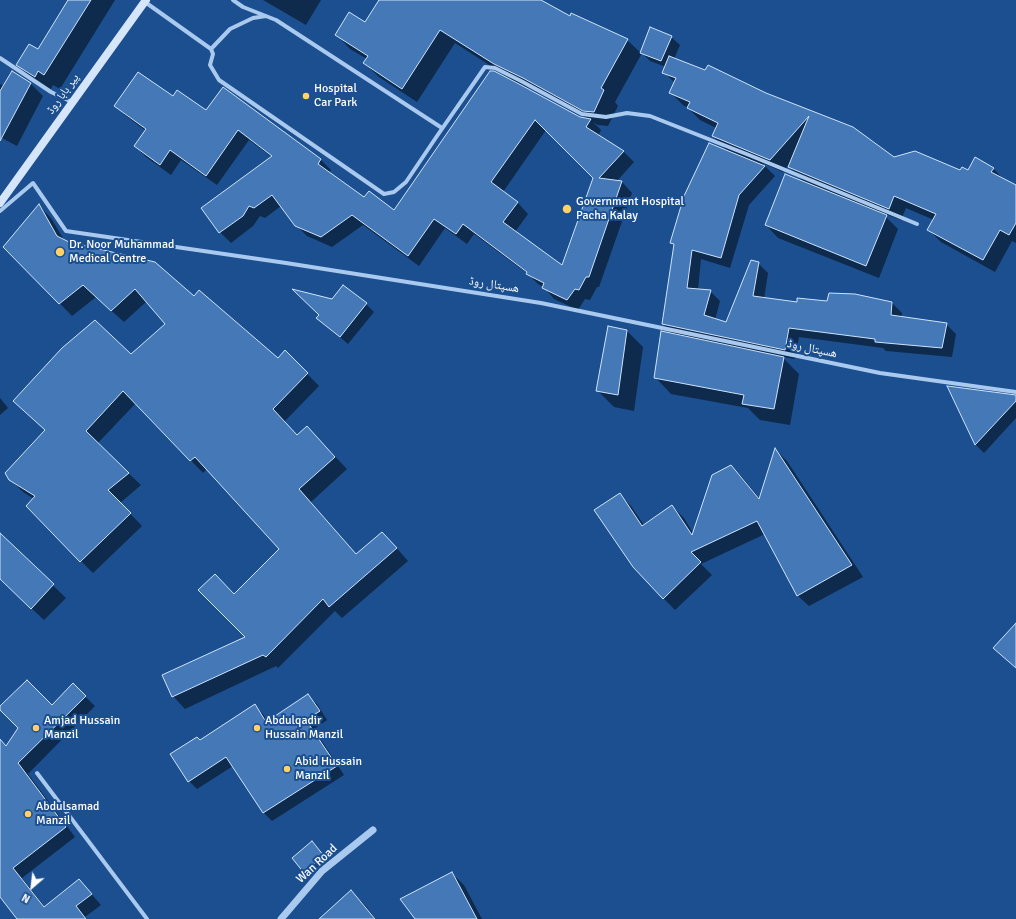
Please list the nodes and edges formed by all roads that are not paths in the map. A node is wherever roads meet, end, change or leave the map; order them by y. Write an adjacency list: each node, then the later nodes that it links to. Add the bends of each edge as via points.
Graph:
1 (233, 0): 3 (street, via 243,7)
2 (145, 1): 4 (street); 6 (main road, پیر بابا روڈ)
3 (267, 16): 4 (street, via 253,18 230,29); 7 (street)
4 (211, 49): 7 (street, via 213,54 210,65 219,80 384,194 394,192 406,182)
5 (0, 58): 6 (street, via 51,92)
6 (72, 102): 8 (main road, پیر بابا روڈ)
7 (442, 128): 10 (street, via 485,67 495,68 582,114 606,117 627,113 650,116)
8 (0, 203)
9 (0, 211): 11 (street, ھسپتال روڈ, via 33,183 66,232 541,303 880,373)
10 (917, 224)
11 (1016, 392)
12 (37, 773): 14 (street)
13 (373, 830): 15 (street, Wan Road, via 322,871)
14 (148, 919)
15 (281, 919)

